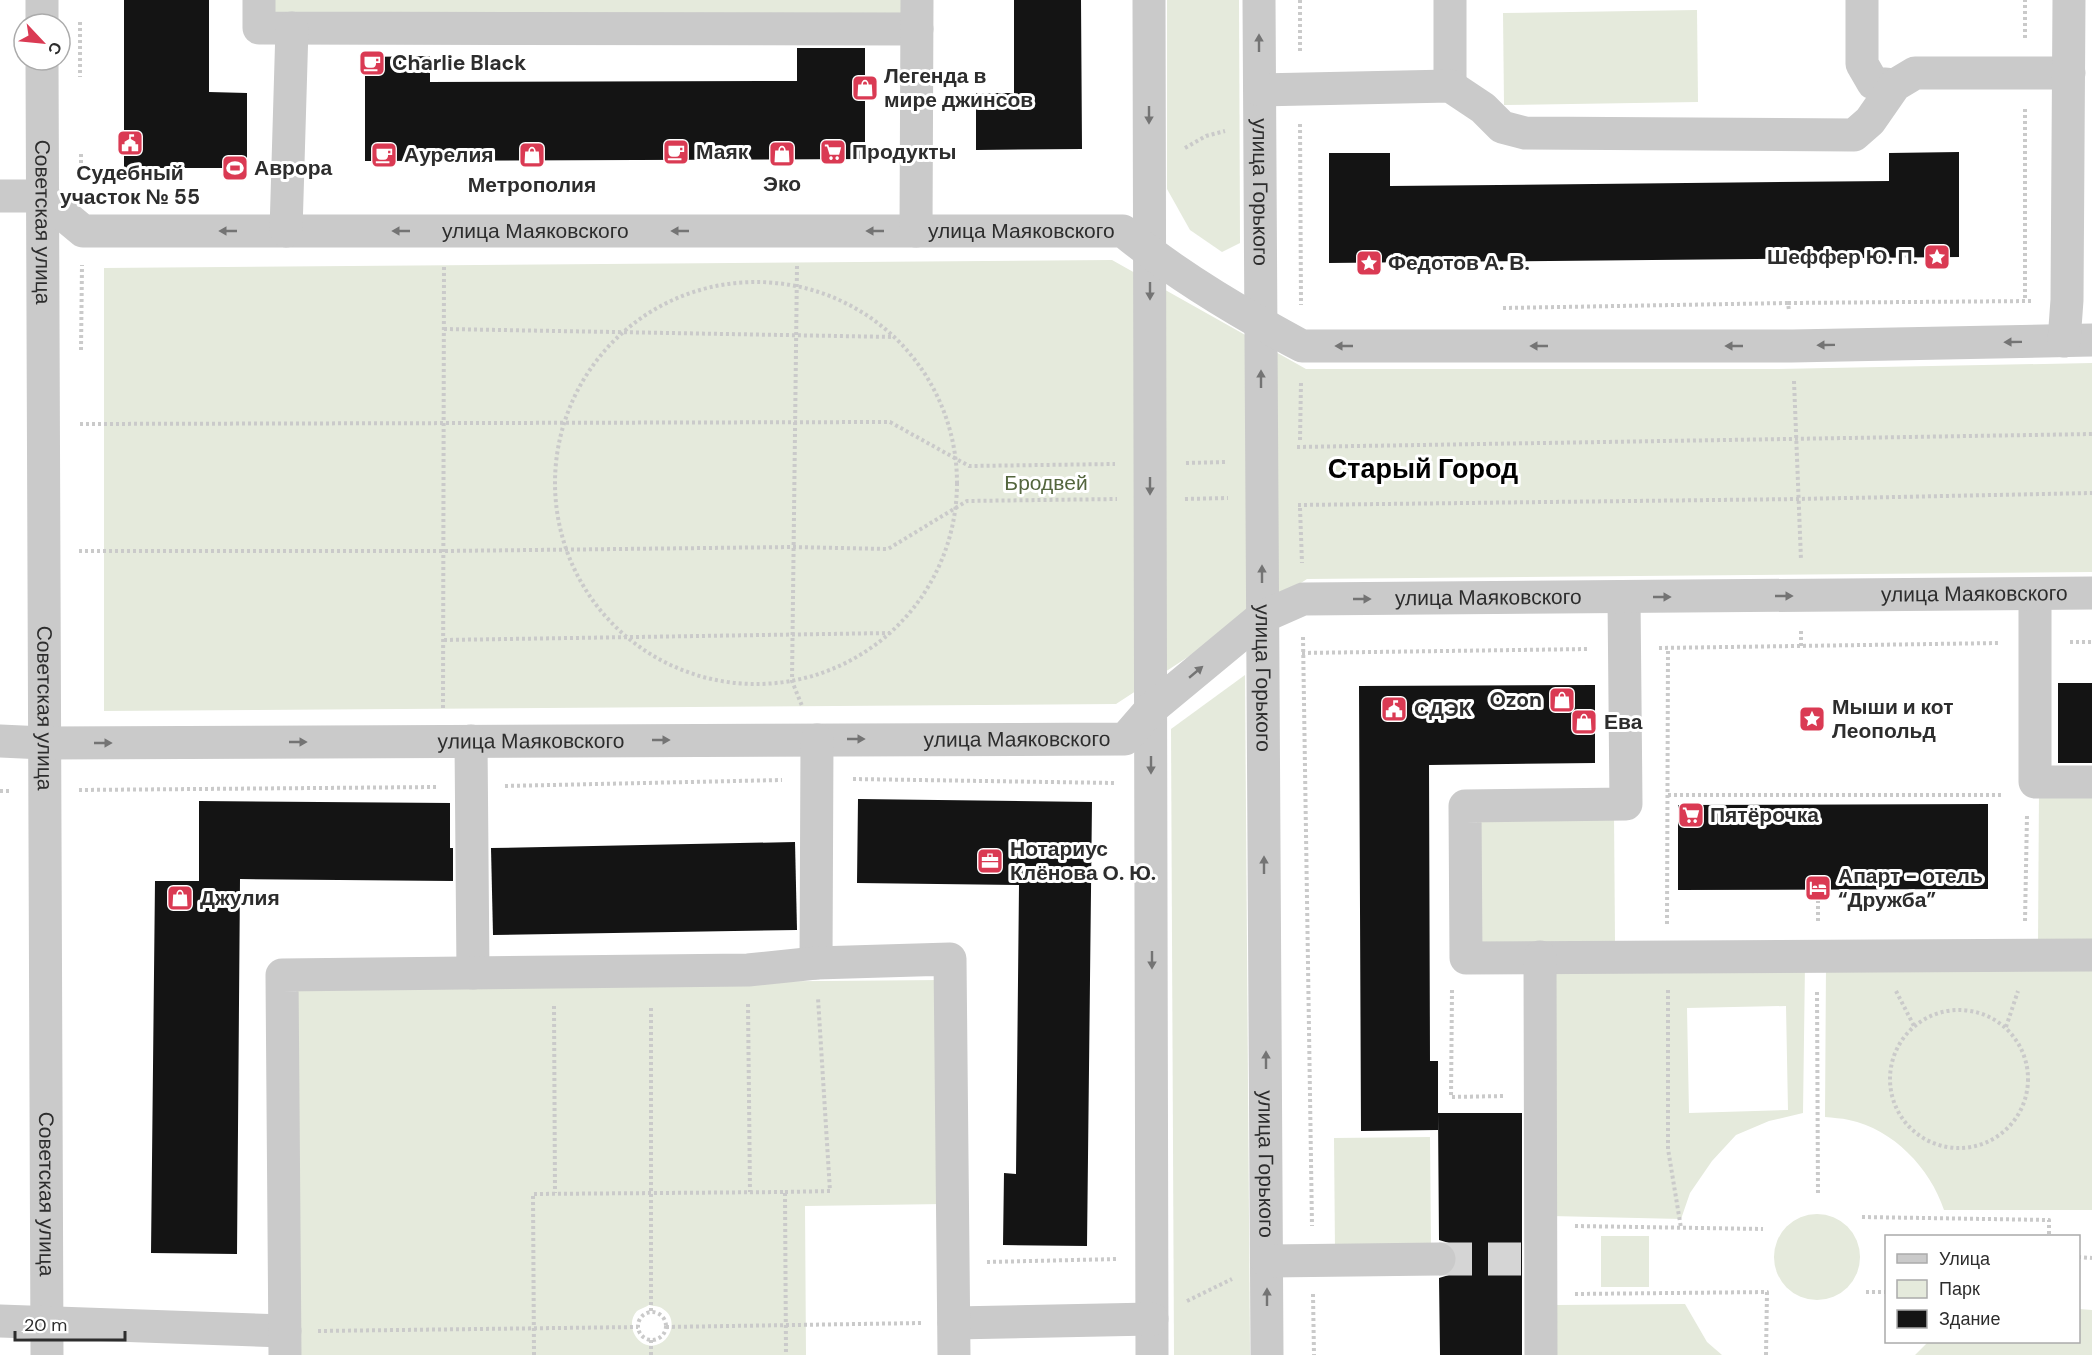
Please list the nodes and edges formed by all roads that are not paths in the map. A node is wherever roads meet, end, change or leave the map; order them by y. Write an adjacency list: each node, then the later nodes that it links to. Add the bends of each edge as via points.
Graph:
1 (259, 0): 8 (street, via 259,28)
2 (1149, 0): 18 (street, one-way to 18)
3 (1259, 0): 13 (street, улица Горького, one-way to 3)
4 (1450, 0): 12 (street)
5 (1862, 0): 11 (street, via 1862,64 1873,83)
6 (2069, 0): 10 (street)
7 (917, 14): 8 (street); 17 (street)
8 (292, 28): 16 (street)
9 (42, 72): 15 (street, Советская улица)
10 (2069, 73): 11 (street, via 1915,73); 20 (street, via 2067,300)
11 (1895, 85): 12 (street, via 1870,121 1854,135 1525,133 1502,127 1483,108)
12 (1450, 86): 13 (street)
13 (1260, 90): 19 (street, улица Горького)
14 (0, 196): 15 (street)
15 (41, 196): 16 (street, улица Маяковского, one-way to 15, via 83,231); 29 (street, Советская улица)
16 (286, 231): 17 (street, улица Маяковского, one-way to 16)
17 (916, 231): 18 (street, улица Маяковского, via 1123,231)
18 (1150, 253): 19 (street, улица Маяковского); 25 (street, one-way to 25)
19 (1261, 324): 20 (street, улица Маяковского, one-way to 19, via 1792,346 1302,346); 24 (street, улица Горького, one-way to 19)
20 (2078, 340)
21 (2092, 593): 22 (street, улица Маяковского)
22 (2035, 594): 23 (street, улица Маяковского, one-way to 22); 30 (street, via 2031,786 2035,782)
23 (1624, 597): 24 (street, улица Маяковского, one-way to 23, via 1303,599); 32 (street, via 1626,804 1465,806 1466,958)
24 (1262, 617): 25 (street, улица Маяковского, one-way to 24); 36 (street, улица Горького, one-way to 24)
25 (1151, 709): 26 (street, улица Маяковского, one-way to 25, via 1125,738); 37 (street, one-way to 37)
26 (817, 740): 28 (street, улица Маяковского, one-way to 26); 33 (street)
27 (0, 741): 29 (street, улица Маяковского)
28 (457, 741): 29 (street, улица Маяковского, one-way to 28); 34 (street, via 472,787)
29 (44, 743): 40 (street, Советская улица)
30 (2092, 782)
31 (2092, 955): 32 (street)
32 (1540, 957): 45 (street, via 1542,1226 1532,1259 1542,1295)
33 (816, 963): 34 (street, via 748,970); 39 (street, via 950,959)
34 (474, 973): 41 (street, via 282,975)
35 (1439, 1259): 36 (street)
36 (1267, 1261): 44 (street, улица Горького, one-way to 36)
37 (1152, 1319): 39 (street); 43 (street)
38 (0, 1321): 40 (street)
39 (954, 1323): 42 (street)
40 (47, 1339): 41 (street)
41 (285, 1343)
42 (954, 1355)
43 (1152, 1355)
44 (1267, 1355)
45 (1541, 1355)

